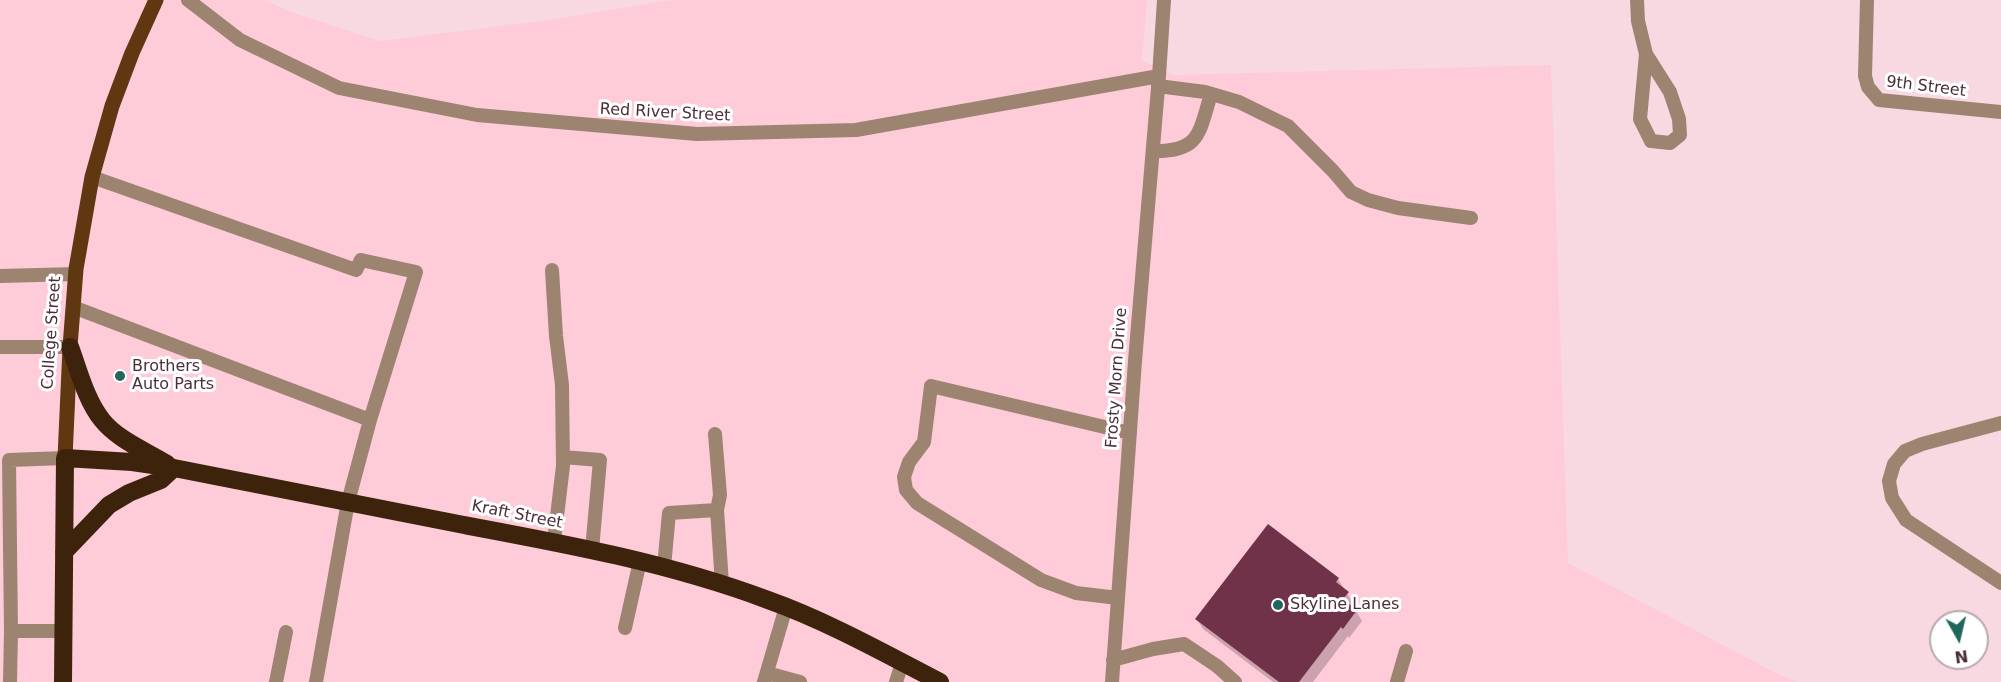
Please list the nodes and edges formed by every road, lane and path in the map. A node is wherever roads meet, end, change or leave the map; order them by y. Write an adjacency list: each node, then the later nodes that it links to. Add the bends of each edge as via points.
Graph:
1 (156, 0): 11 (main road, College Street, via 112,106)
2 (188, 0): 7 (street, Red River Street, via 240,40 339,88 477,115 697,134 856,130)
3 (1164, 0): 7 (street)
4 (1637, 0): 6 (street)
5 (1868, 0): 9 (street, 9th Street, via 1864,76 1879,100)
6 (1646, 54): 6 (street, via 1670,92 1679,119 1680,135 1670,143 1651,141 1640,119)
7 (1159, 81): 8 (street, Red River Street); 10 (street, Frosty Morn Drive)
8 (1211, 94): 10 (street, via 1201,128 1191,144 1171,151); 12 (street, Red River Street, via 1239,102 1288,126 1351,192 1398,208)
9 (2001, 112)
10 (1153, 151): 21 (street, Frosty Morn Drive)
11 (92, 177): 14 (main road, College Street); 19 (street, via 356,270 361,260 416,272)
12 (1471, 218)
13 (552, 270): 23 (street, via 562,385)
14 (76, 274): 15 (street); 16 (main road, College Street)
15 (0, 276)
16 (73, 307): 18 (main road, College Street); 19 (street)
17 (0, 347): 18 (street)
18 (70, 347): 24 (main road, College Street); 26 (highway, via 101,419 119,435)
19 (370, 420): 28 (street)
20 (2001, 423): 38 (street, via 1905,451 1894,464 1889,480 1892,498 1906,520)
21 (1130, 433): 40 (street, Frosty Morn Drive); 40 (street, via 931,386 924,442 909,462 904,477 906,490 917,503 1041,580 1076,593)
22 (715, 434): 29 (street, via 720,495)
23 (563, 457): 31 (street); 32 (street, via 600,460)
24 (65, 458): 25 (street); 26 (highway, Kraft Street); 33 (highway, College Street)
25 (4, 460): 30 (street)
26 (174, 468): 28 (highway, Kraft Street); 33 (highway, via 161,480 109,505)
27 (0, 501): 30 (street)
28 (348, 502): 31 (highway, Kraft Street); 53 (street)
29 (717, 510): 36 (street, via 669,513); 39 (street)
30 (10, 514): 37 (street)
31 (554, 541): 32 (highway, Kraft Street)
32 (592, 550): 34 (highway, Kraft Street)
33 (64, 552): 44 (highway, College Street)
34 (640, 561): 36 (highway, Kraft Street); 43 (street)
35 (0, 567): 37 (street)
36 (664, 567): 39 (highway, Kraft Street)
37 (10, 579): 42 (street)
38 (2001, 583)
39 (722, 584): 41 (highway, Kraft Street)
40 (1118, 598): 47 (street, Frosty Morn Drive)
41 (786, 607): 48 (highway, Kraft Street); 49 (street)
42 (6, 628): 44 (street); 50 (street)
43 (625, 628)
44 (64, 631): 51 (highway, College Street)
45 (286, 632): 52 (street)
46 (1406, 651): 59 (street)
47 (1113, 660): 57 (street, Frosty Morn Drive); 58 (street, via 1184,644)
48 (902, 663): 55 (street); 56 (highway, Kraft Street)
49 (765, 677): 54 (street)
50 (10, 682)
51 (63, 682)
52 (276, 682)
53 (316, 682)
54 (800, 682)
55 (896, 682)
56 (940, 682)
57 (1112, 682)
58 (1235, 682)
59 (1397, 682)

